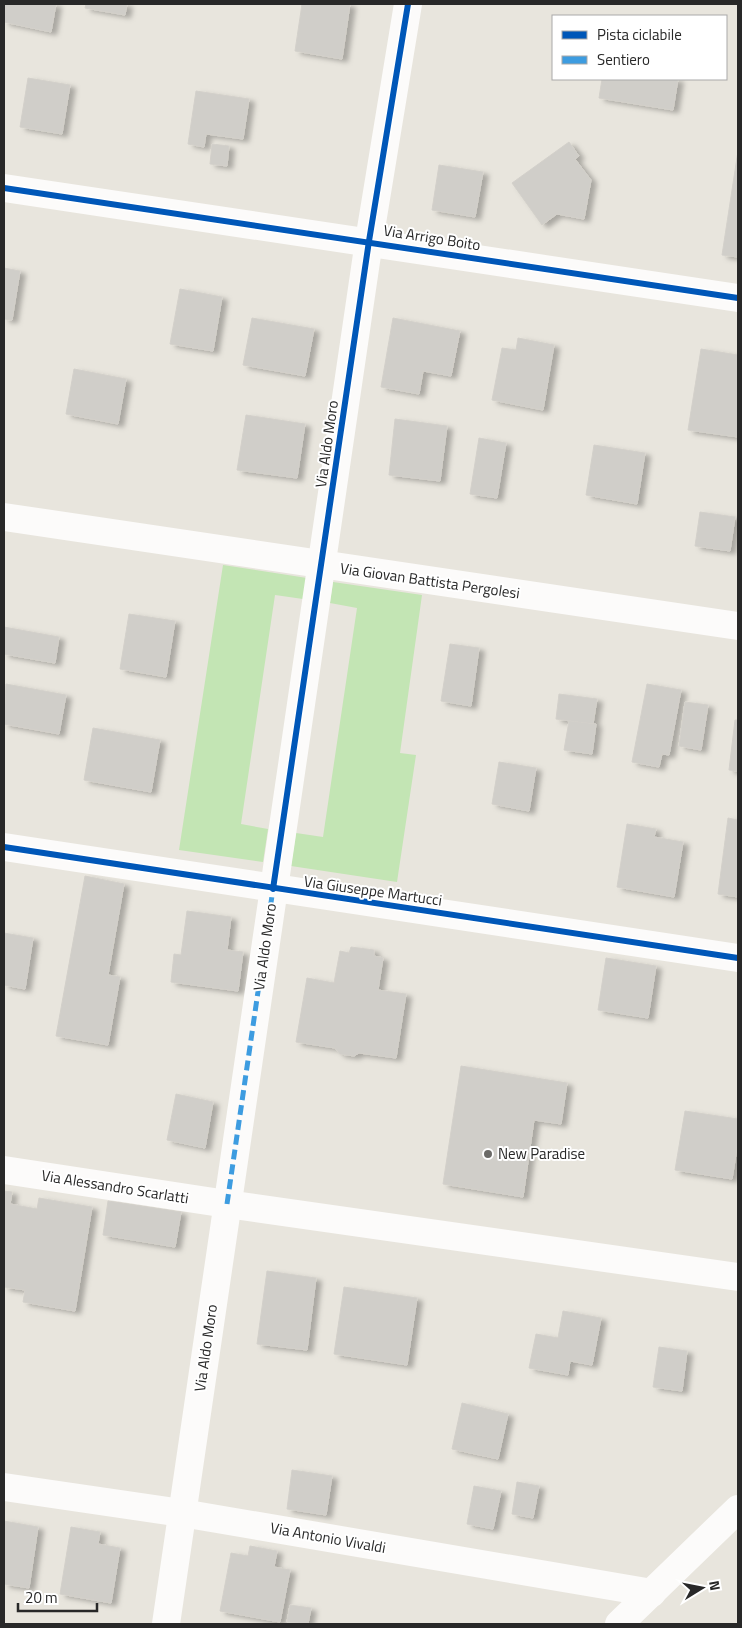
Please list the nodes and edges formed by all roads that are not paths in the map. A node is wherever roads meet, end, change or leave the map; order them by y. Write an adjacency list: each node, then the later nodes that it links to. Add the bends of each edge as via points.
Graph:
1 (408, 4): 3 (street, Via Aldo Moro)
2 (4, 188): 3 (street, Via Arrigo Boito)
3 (369, 241): 4 (street, Via Arrigo Boito); 6 (street, Via Aldo Moro)
4 (738, 298)
5 (4, 517): 6 (street, Via Giovan Battista Pergolesi)
6 (322, 565): 7 (street, Via Giovan Battista Pergolesi); 9 (street, Via Aldo Moro)
7 (738, 626)
8 (4, 847): 9 (street, Via Giuseppe Martucci)
9 (273, 889): 10 (street, Via Giuseppe Martucci); 12 (street, Via Aldo Moro)
10 (738, 958)
11 (4, 1170): 12 (street, Via Alessandro Scarlatti)
12 (227, 1204): 13 (street, Via Alessandro Scarlatti); 16 (street, Via Aldo Moro)
13 (738, 1277)
14 (4, 1487): 16 (street, Via Antonio Vivaldi)
15 (738, 1509): 17 (street)
16 (182, 1513): 17 (street, Via Antonio Vivaldi); 18 (street, Via Aldo Moro)
17 (652, 1593): 19 (street)
18 (166, 1624)
19 (619, 1624)

